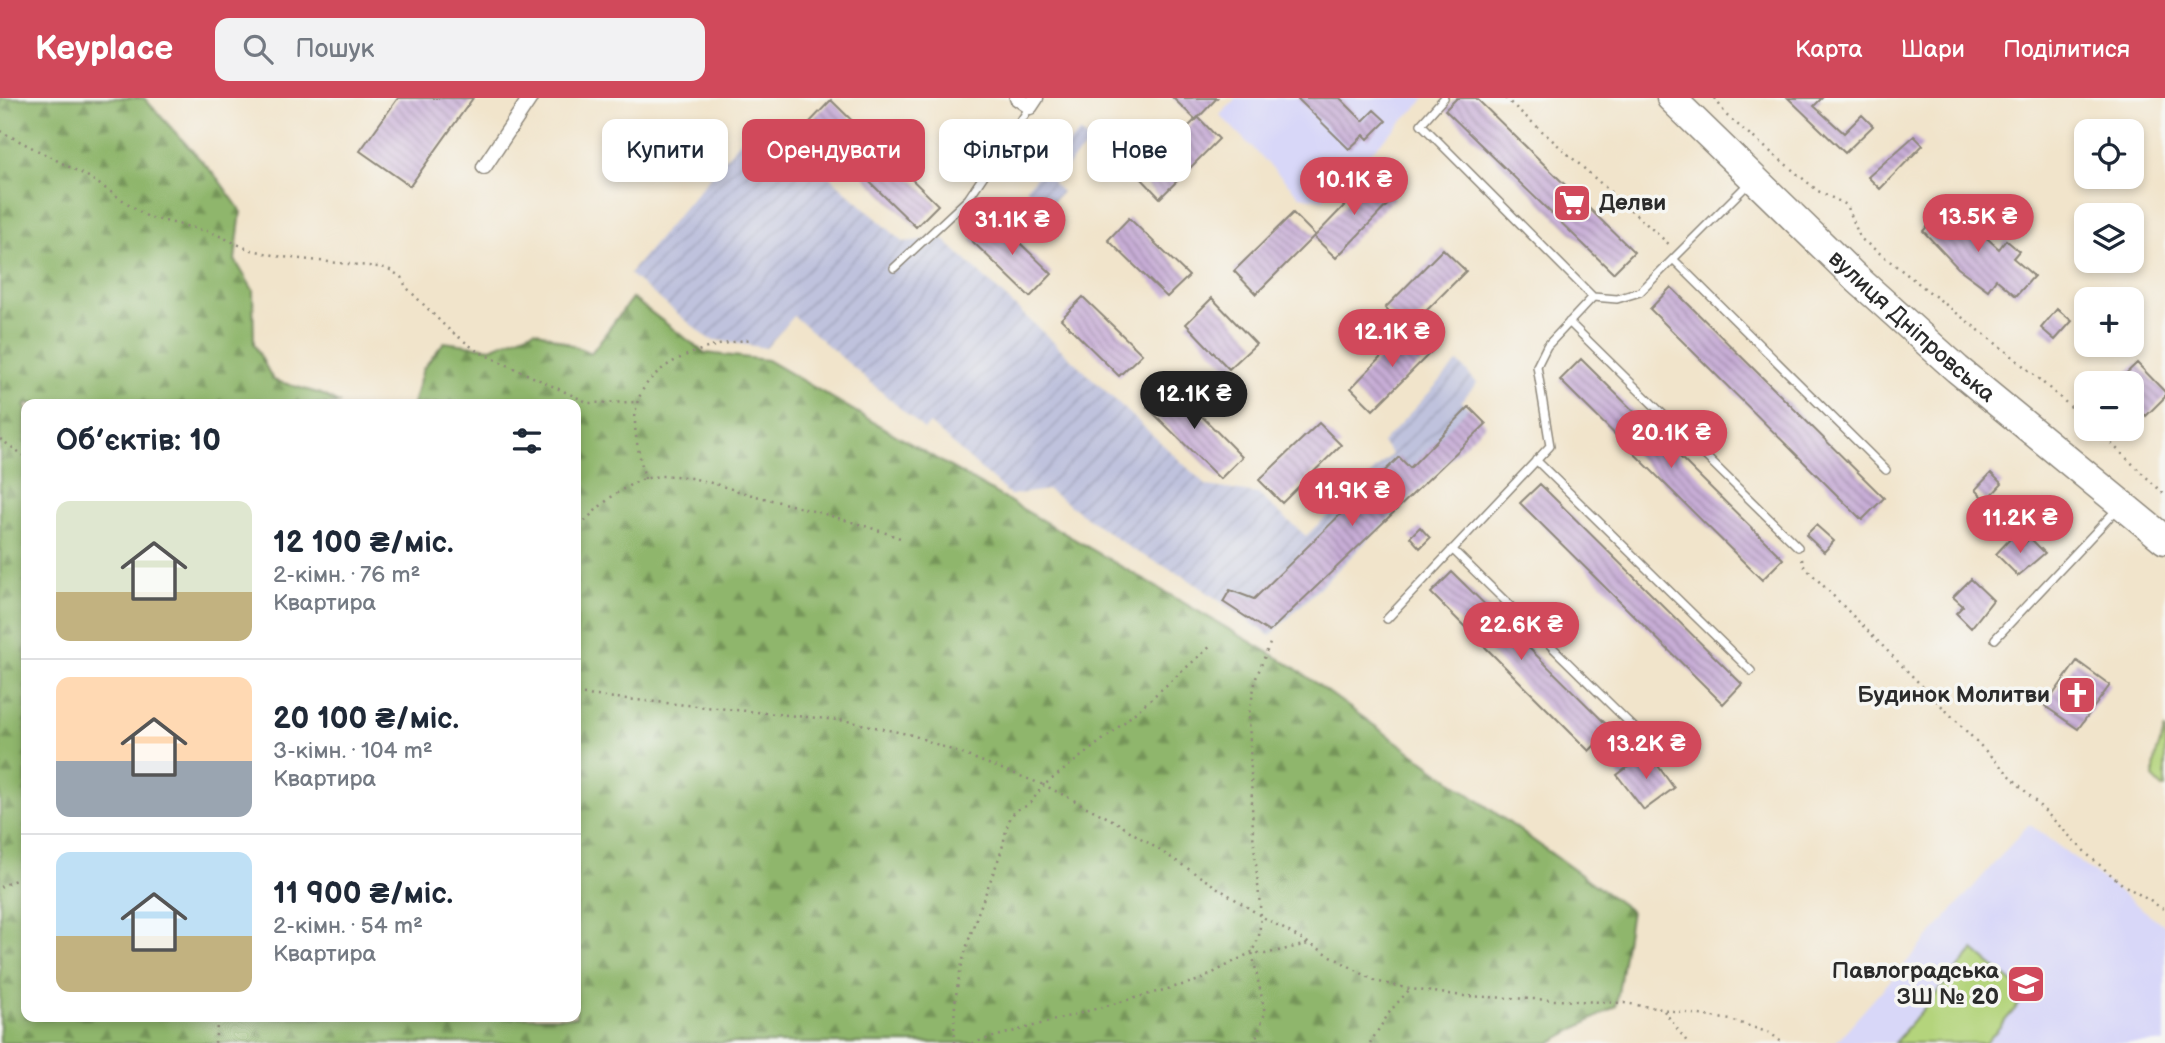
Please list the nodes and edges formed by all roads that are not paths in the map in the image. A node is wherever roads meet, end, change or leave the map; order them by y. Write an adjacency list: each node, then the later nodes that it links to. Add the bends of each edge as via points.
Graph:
1 (530, 98): 6 (street)
2 (1017, 98): 5 (street)
3 (1444, 98): 10 (lane, via 1421,124)
4 (1671, 98): 7 (highway, вулиця Дніпровська)
5 (1033, 103): 9 (lane, via 968,199)
6 (484, 167)
7 (1754, 177): 8 (lane); 14 (highway, вулиця Дніпровська, via 1957,369)
8 (1676, 256): 10 (lane, via 1640,292 1617,299); 13 (lane)
9 (894, 268)
10 (1593, 297): 11 (lane)
11 (1569, 322): 12 (lane, via 1547,346 1537,366 1550,446); 16 (lane)
12 (1536, 460): 17 (lane); 20 (lane)
13 (1886, 471)
14 (2121, 504): 15 (highway, вулиця Дніпровська); 19 (lane)
15 (2165, 540)
16 (1798, 547)
17 (1452, 549): 18 (lane); 21 (lane)
18 (1387, 619)
19 (1996, 639)
20 (1751, 671)
21 (1651, 744)

